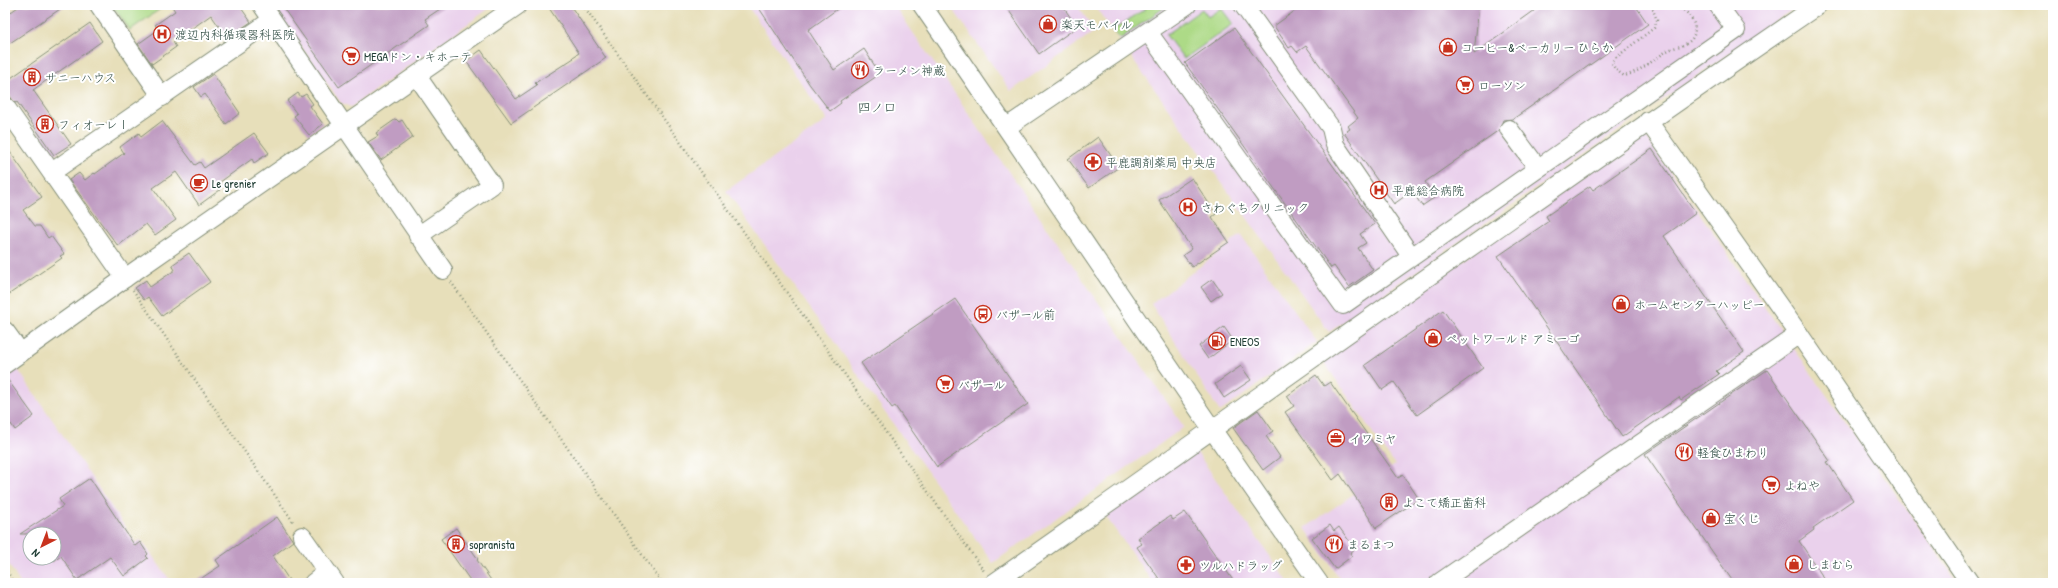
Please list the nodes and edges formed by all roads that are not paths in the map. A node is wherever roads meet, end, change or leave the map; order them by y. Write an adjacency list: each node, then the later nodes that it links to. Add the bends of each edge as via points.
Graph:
1 (99, 5): 12 (street)
2 (262, 5): 9 (street)
3 (518, 5): 11 (street)
4 (922, 5): 16 (street)
5 (1718, 5): 18 (street, via 1736,30)
6 (1818, 5): 14 (street)
7 (1183, 7): 10 (street)
8 (1251, 8): 21 (street, via 1331,128 1335,145)
9 (272, 20): 12 (street); 15 (street)
10 (1148, 32): 16 (street); 21 (street, via 1343,305)
11 (417, 76): 15 (street); 20 (street, via 492,185)
12 (162, 97): 19 (street)
13 (5, 106): 19 (street)
14 (1648, 121): 25 (street); 28 (street)
15 (344, 126): 20 (street); 23 (street)
16 (1007, 127): 28 (street)
17 (1509, 129): 18 (street)
18 (1538, 168): 21 (street)
19 (52, 172): 23 (street)
20 (418, 236): 22 (street)
21 (1412, 256)
22 (443, 270)
23 (125, 278): 26 (street)
24 (5, 331): 26 (street)
25 (1799, 334): 34 (street); 35 (street)
26 (21, 353): 27 (street)
27 (5, 364)
28 (1212, 431): 31 (street); 33 (street)
29 (302, 536): 30 (street)
30 (331, 578): 32 (street)
31 (991, 580)
32 (313, 583)
33 (1319, 583)
34 (1439, 583)
35 (1970, 583)

